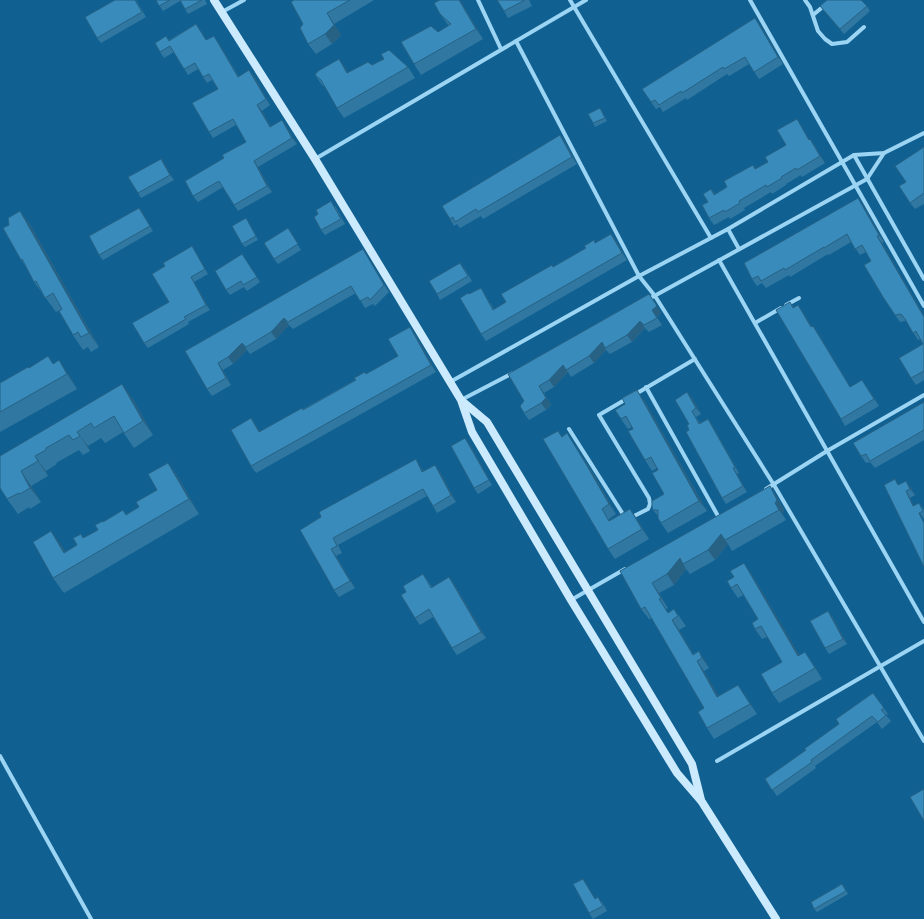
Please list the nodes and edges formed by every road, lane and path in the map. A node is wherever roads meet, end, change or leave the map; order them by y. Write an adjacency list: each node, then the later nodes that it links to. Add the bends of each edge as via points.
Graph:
1 (214, 0): 10 (main road)
2 (244, 0): 10 (street)
3 (478, 0): 14 (street)
4 (570, 0): 9 (street)
5 (586, 0): 9 (street)
6 (750, 0): 19 (street)
7 (805, 0): 11 (street)
8 (831, 0): 11 (street)
9 (574, 7): 13 (street); 23 (street)
10 (222, 12): 18 (main road)
11 (813, 15): 12 (street, via 818,31 832,44 847,42)
12 (864, 27)
13 (516, 41): 14 (street); 26 (street)
14 (501, 49): 18 (street)
15 (924, 133): 16 (street)
16 (884, 154): 17 (street); 20 (street)
17 (854, 156): 19 (street); 20 (street)
18 (315, 159): 35 (main road)
19 (842, 162): 21 (street); 22 (street)
20 (867, 179): 21 (street); 27 (street)
21 (855, 185): 24 (street); 31 (street)
22 (728, 229): 23 (street); 24 (street)
23 (711, 238): 26 (street)
24 (739, 249): 25 (street)
25 (719, 260): 28 (street); 32 (street)
26 (639, 276): 28 (street); 35 (street)
27 (924, 279)
28 (655, 296): 30 (street); 33 (street)
29 (799, 298): 32 (street)
30 (641, 303)
31 (924, 306)
32 (755, 323): 40 (street)
33 (695, 359): 36 (street); 41 (street)
34 (516, 371): 38 (street)
35 (450, 382): 38 (main road)
36 (646, 387): 39 (street, via 599,416 649,498 648,509 630,518 624,516); 44 (street)
37 (924, 395): 40 (street)
38 (461, 400): 47 (main road, via 487,422); 48 (main road, via 472,432)
39 (569, 429)
40 (827, 451): 41 (street); 49 (street)
41 (774, 485): 42 (street); 51 (street)
42 (762, 492)
43 (725, 513): 44 (street)
44 (718, 516): 45 (street)
45 (712, 520)
46 (629, 567): 47 (street)
47 (588, 590): 48 (street); 55 (main road, via 692,764)
48 (571, 600): 55 (main road, via 677,773)
49 (924, 622)
50 (924, 641): 51 (street)
51 (880, 666): 52 (street); 54 (street)
52 (924, 741)
53 (0, 756): 56 (street)
54 (717, 761)
55 (702, 802): 57 (main road)
56 (90, 919)
57 (776, 919)

